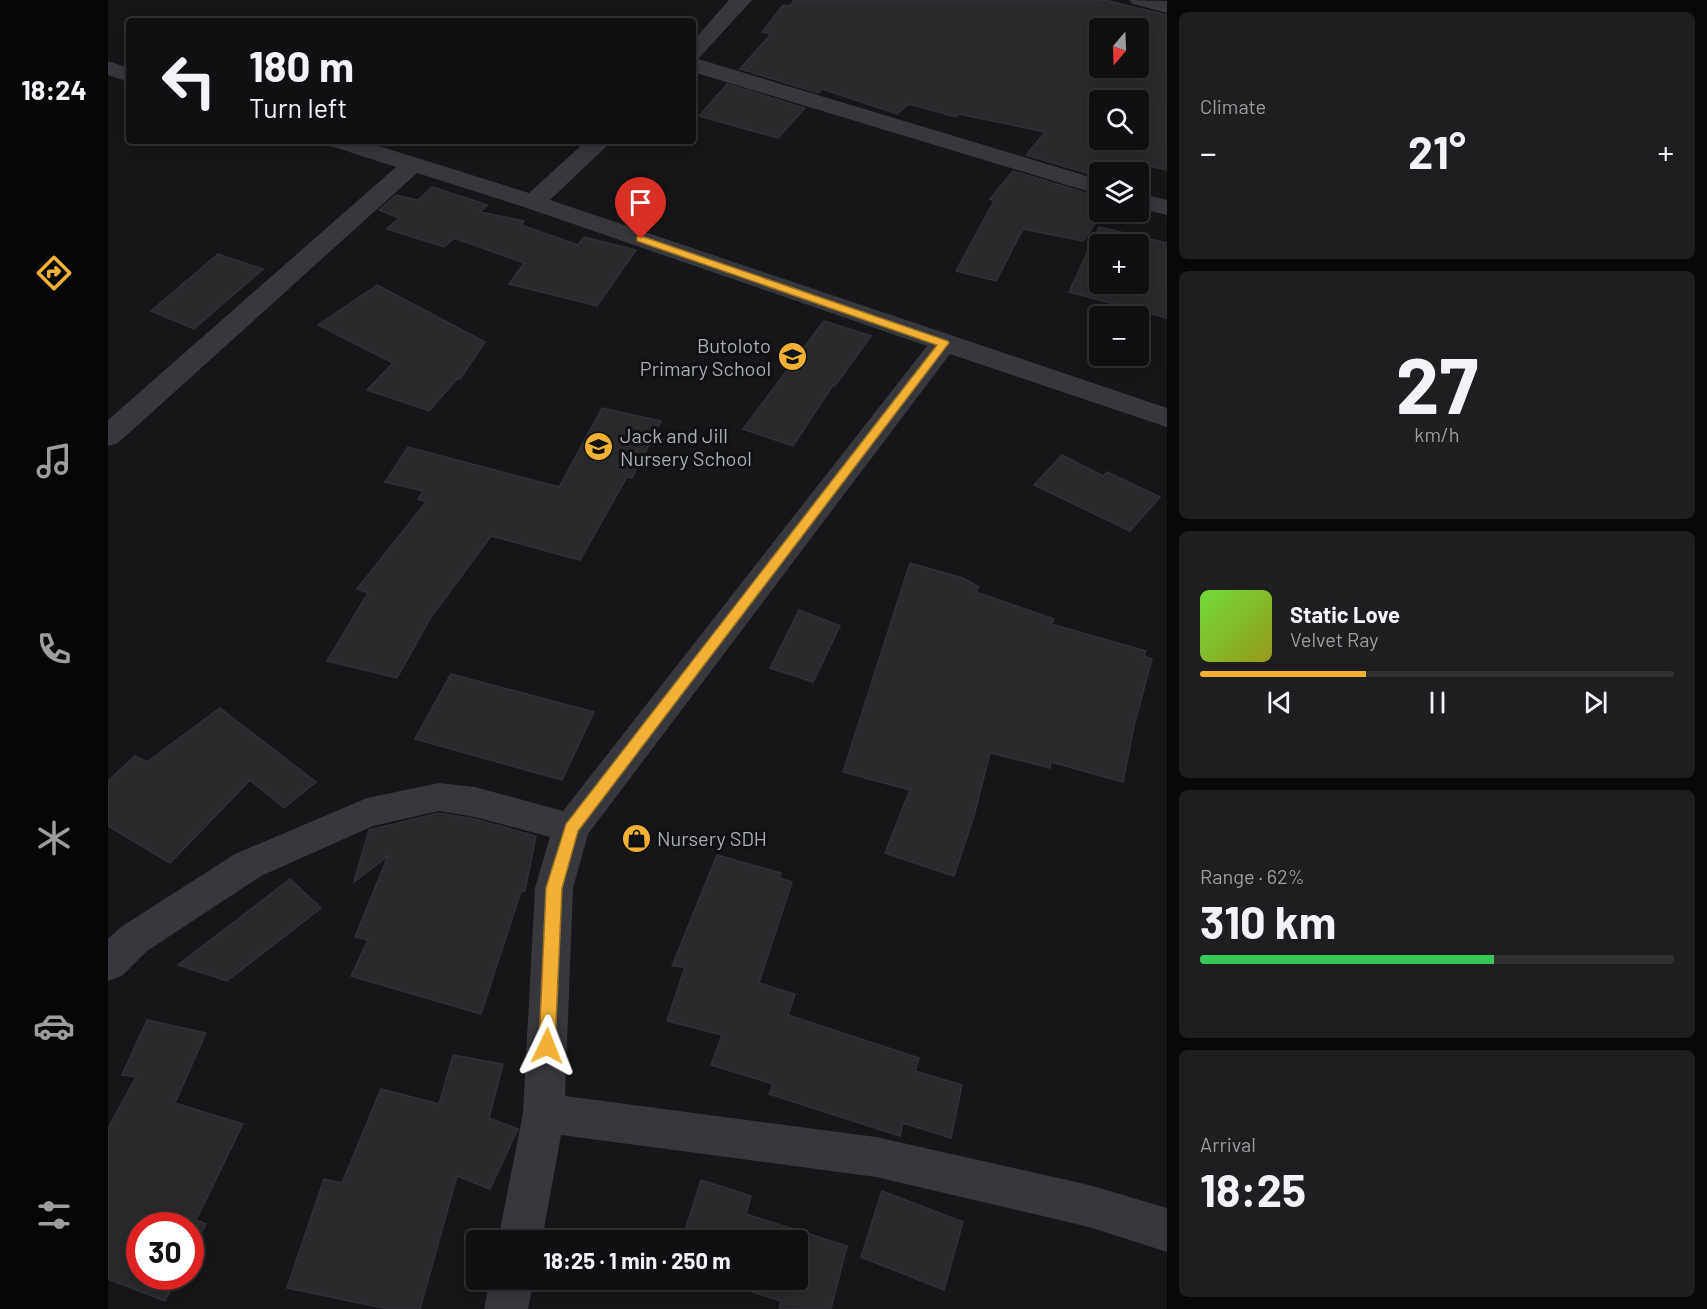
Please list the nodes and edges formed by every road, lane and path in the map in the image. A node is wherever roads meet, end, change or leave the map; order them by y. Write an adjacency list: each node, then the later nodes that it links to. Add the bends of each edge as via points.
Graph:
1 (712, 0): 3 (street)
2 (1140, 0): 4 (street)
3 (738, 3): 5 (street)
4 (1167, 7)
5 (696, 51)
6 (696, 66): 12 (street)
7 (108, 68): 8 (street)
8 (126, 74)
9 (349, 144): 11 (street)
10 (597, 144): 13 (street)
11 (413, 164): 13 (street); 18 (street)
12 (1089, 185)
13 (533, 202): 16 (street)
14 (1149, 203): 15 (street)
15 (1167, 208)
16 (944, 343): 17 (street); 19 (street)
17 (1167, 418)
18 (108, 436)
19 (572, 828): 20 (street, via 475,802 439,797 367,813 248,865 134,939); 21 (street, via 554,888)
20 (108, 964)
21 (544, 1113): 22 (street); 23 (street, via 876,1157 1089,1206)
22 (522, 1230)
23 (1167, 1230)
24 (510, 1290): 25 (street)
25 (506, 1309)

